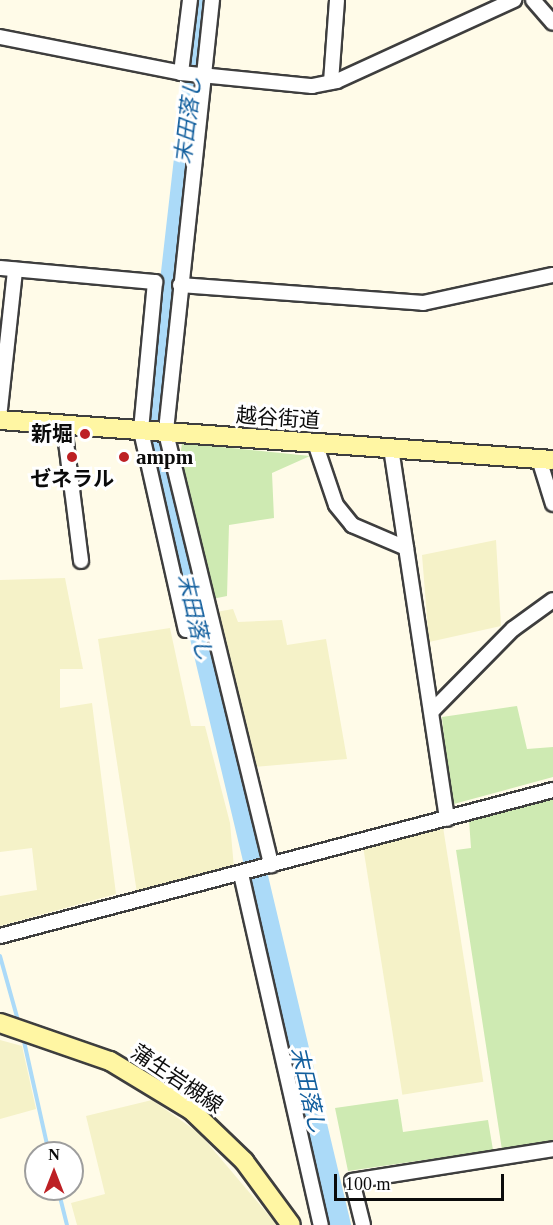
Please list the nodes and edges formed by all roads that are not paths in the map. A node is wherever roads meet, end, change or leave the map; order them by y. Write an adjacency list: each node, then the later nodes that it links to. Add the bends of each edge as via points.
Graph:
1 (190, 0): 8 (street)
2 (212, 0): 9 (street)
3 (337, 0): 10 (street)
4 (514, 0): 10 (street)
5 (533, 0): 6 (street)
6 (553, 22)
7 (0, 37): 8 (street)
8 (181, 73): 9 (street)
9 (204, 76): 10 (street, via 312,86); 14 (street)
10 (331, 82)
11 (0, 268): 12 (street)
12 (15, 270): 15 (street); 18 (street, via 154,282)
13 (553, 276): 14 (street, via 423,303)
14 (180, 285): 19 (street)
15 (0, 409)
16 (0, 420): 17 (street, 越谷街道)
17 (64, 426): 18 (street, 越谷街道); 25 (street)
18 (141, 431): 19 (street, 越谷街道); 27 (street)
19 (166, 433): 20 (street, 越谷街道); 31 (street)
20 (315, 443): 21 (street, 越谷街道); 24 (street, via 336,505 352,525)
21 (391, 448): 22 (street, 越谷街道); 24 (street)
22 (546, 460): 23 (street)
23 (553, 504)
24 (406, 548): 28 (street)
25 (81, 561)
26 (553, 600): 28 (street, via 513,629)
27 (186, 630)
28 (432, 711): 30 (street)
29 (553, 790): 30 (street)
30 (447, 819): 31 (street)
31 (272, 865): 32 (street)
32 (240, 874): 33 (street); 37 (street)
33 (0, 936)
34 (0, 1023): 36 (street, 蒲生岩槻線, via 110,1061 190,1110 244,1161)
35 (553, 1149): 38 (street, via 352,1181)
36 (291, 1225)
37 (321, 1225)
38 (363, 1225)

